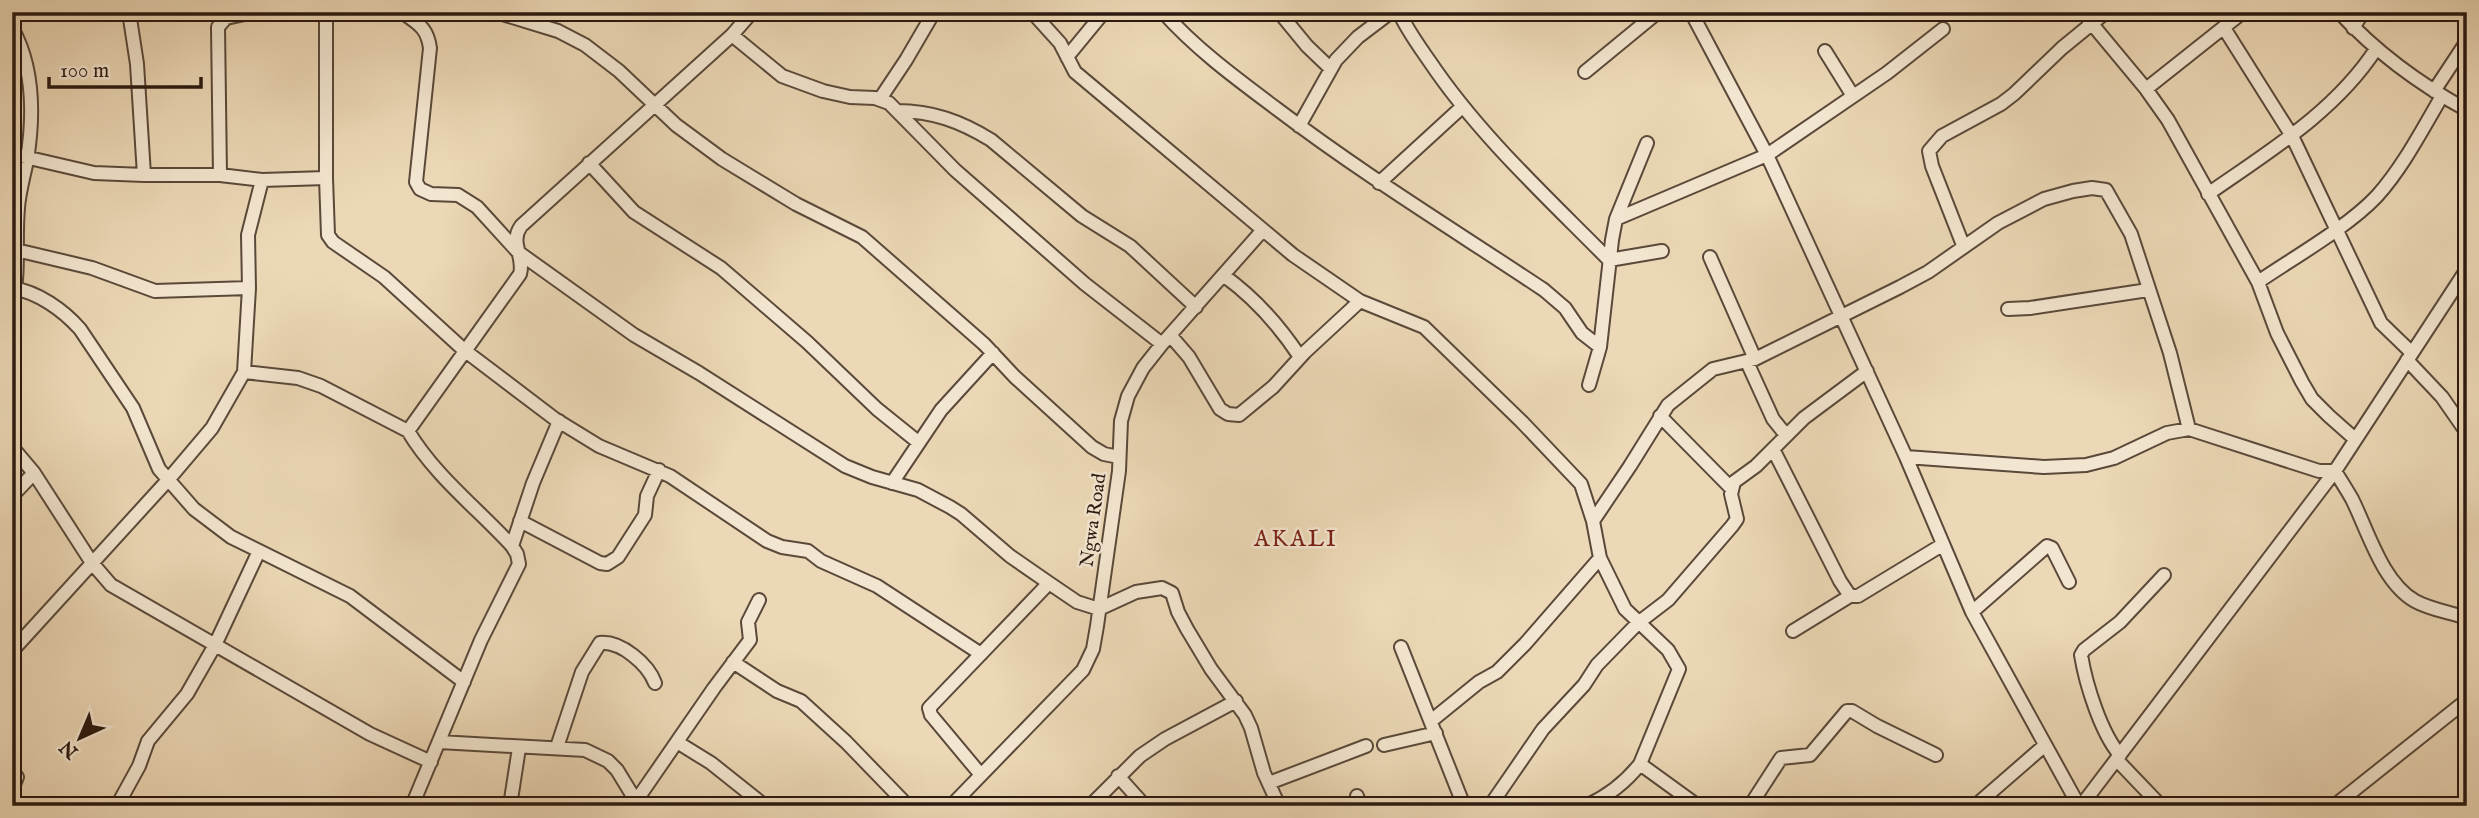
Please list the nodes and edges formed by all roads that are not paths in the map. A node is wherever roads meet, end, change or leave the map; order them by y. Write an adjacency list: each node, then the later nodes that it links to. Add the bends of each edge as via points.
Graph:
1 (130, 12): 49 (street)
2 (254, 12): 48 (street, via 226,18 218,27)
3 (326, 12): 50 (street)
4 (402, 12): 59 (street, via 424,30 430,48 418,186 431,194 458,195 477,207)
5 (496, 12): 37 (street, via 558,31 585,45 620,71)
6 (752, 12): 26 (street)
7 (934, 12): 36 (street)
8 (1032, 12): 30 (street)
9 (1104, 12): 30 (street)
10 (1163, 12): 41 (street, via 1218,66)
11 (1279, 12): 31 (street)
12 (1391, 12): 31 (street, via 1346,48)
13 (1399, 12): 38 (street)
14 (1658, 12): 32 (street)
15 (1691, 12): 45 (street)
16 (2082, 12): 21 (street)
17 (2106, 12): 21 (street)
18 (2243, 12): 24 (street)
19 (2339, 12): 22 (street)
20 (2363, 12): 22 (street)
21 (2092, 23): 33 (street); 57 (street, via 2014,94 1942,136 1930,151)
22 (2353, 27): 28 (street)
23 (12, 28): 46 (street, via 22,45 31,94)
24 (2224, 28): 33 (street); 42 (street)
25 (1942, 29): 35 (street)
26 (733, 35): 36 (street, via 782,76 850,97); 37 (street)
27 (2467, 41): 34 (street)
28 (2376, 49): 34 (street); 42 (street, via 2352,80)
29 (1825, 51): 35 (street)
30 (1067, 57): 56 (street, via 1075,72)
31 (1331, 69): 41 (street)
32 (1585, 72)
33 (2146, 89): 53 (street)
34 (2438, 94): 39 (street); 55 (street, via 2398,170 2376,197)
35 (1853, 96): 45 (street)
36 (880, 99): 40 (street)
37 (653, 105): 47 (street); 77 (street, via 752,180 862,237)
38 (1462, 107): 52 (street); 62 (street)
39 (2467, 110)
40 (897, 111): 71 (street, via 940,116 990,139 1082,216 1130,246); 74 (street, via 936,153 1085,284)
41 (1299, 126): 52 (street)
42 (2292, 136): 53 (street); 55 (street)
43 (1647, 143): 54 (street)
44 (12, 154): 46 (street)
45 (1767, 155): 54 (street); 73 (street)
46 (27, 156): 49 (street, via 94,173); 58 (street)
47 (589, 163): 59 (street, via 521,226 516,235); 91 (street, via 634,212 721,268)
48 (220, 175): 49 (street); 51 (street)
49 (144, 176)
50 (326, 178): 51 (street); 76 (street, via 328,235 333,242 384,278)
51 (262, 180): 67 (street, via 249,223)
52 (1380, 183): 75 (street, via 1544,290 1565,309 1581,333)
53 (2208, 194): 65 (street)
54 (1616, 219): 62 (street)
55 (2335, 230): 65 (street); 78 (street, via 2382,323)
56 (1262, 231): 64 (street, Ngwa Road); 69 (street)
57 (1964, 245): 68 (street, via 2044,199 2100,188 2112,196 2131,234); 73 (street, via 1928,272)
58 (16, 250): 66 (street); 67 (street, via 92,268 155,291)
59 (518, 251): 76 (street, via 520,274); 100 (street, via 615,323 845,466)
60 (1662, 251): 62 (street)
61 (1710, 257): 80 (street)
62 (1609, 260): 75 (street)
63 (2467, 269): 78 (street)
64 (1223, 275): 71 (street, Ngwa Road); 79 (street, via 1260,306)
65 (2258, 282): 90 (street, via 2277,333 2312,399)
66 (14, 288): 70 (street); 99 (street, via 51,304 80,329 133,408 155,462)
67 (249, 288): 82 (street)
68 (2148, 290): 72 (street); 86 (street)
69 (1360, 301): 79 (street); 104 (street, via 1416,322 1432,333 1581,484)
70 (12, 305)
71 (1196, 307): 74 (street, Ngwa Road)
72 (2008, 309)
73 (1842, 316): 80 (street); 81 (street)
74 (1166, 340): 79 (street, via 1189,357 1220,409 1234,416 1254,404); 94 (street, Ngwa Road, via 1128,396)
75 (1600, 347): 83 (street)
76 (464, 350): 85 (street); 87 (street)
77 (993, 353): 91 (street); 94 (street, via 1092,447)
78 (2409, 356): 88 (street); 90 (street)
79 (1300, 357)
80 (1751, 360): 84 (street, via 1713,369 1680,393); 89 (street, via 1773,419)
81 (1867, 370): 89 (street); 95 (street)
82 (244, 372): 87 (street, via 310,382); 99 (street, via 212,428)
83 (1589, 385)
84 (1660, 416): 101 (street); 104 (street)
85 (559, 421): 96 (street, via 599,446); 103 (street)
86 (2189, 429): 95 (street, via 2086,465 2044,467); 97 (street, via 2319,471)
87 (408, 432): 106 (street, via 447,482)
88 (2467, 433)
89 (1787, 435): 93 (street)
90 (2355, 439): 97 (street)
91 (918, 442): 100 (street)
92 (12, 447): 98 (street)
93 (1773, 449): 101 (street); 113 (street)
94 (1119, 457): 115 (street, Ngwa Road)
95 (1906, 457): 105 (street)
96 (659, 470): 103 (street, via 647,496 645,515 618,557 607,564); 123 (street, via 767,541 808,551 877,586)
97 (2335, 471): 117 (street, via 2398,587 2428,607); 139 (street)
98 (34, 472): 102 (street); 109 (street)
99 (168, 480): 107 (street, via 207,521); 109 (street)
100 (892, 483): 112 (street, via 918,490 961,514)
101 (1731, 488): 118 (street, via 1737,519 1668,600)
102 (12, 496)
103 (520, 521): 106 (street)
104 (1592, 521): 108 (street)
105 (1942, 545): 113 (street, via 1858,596); 116 (street)
106 (512, 546): 125 (street, via 519,564)
107 (259, 551): 120 (street); 125 (street, via 350,596)
108 (1600, 558): 118 (street, via 1625,608); 130 (street, via 1525,644)
109 (92, 563): 120 (street, via 125,595); 122 (street)
110 (2164, 575): 139 (street, via 2081,655 2098,716)
111 (2069, 582): 116 (street, via 2047,546)
112 (1049, 583): 115 (street, via 1077,602); 123 (street)
113 (1850, 596): 119 (street)
114 (759, 600): 124 (street, via 748,622 750,640)
115 (1099, 609): 127 (street, via 1136,592 1168,590 1199,650); 143 (street, Ngwa Road, via 1093,649 1083,670)
116 (1972, 612): 135 (street)
117 (2467, 618)
118 (1638, 623): 141 (street, via 1668,650 1679,668); 159 (street, via 1543,729)
119 (1793, 631)
120 (215, 645): 140 (street, via 370,734); 149 (street, via 187,694 148,741)
121 (1401, 647): 130 (street)
122 (12, 651)
123 (981, 654): 143 (street, via 929,710)
124 (733, 662): 131 (street); 153 (street, via 801,701)
125 (464, 682): 132 (street)
126 (655, 683): 137 (street, via 628,652 600,643 582,672)
127 (1236, 701): 144 (street, via 1165,739); 145 (street, via 1251,728)
128 (2465, 701): 129 (street); 148 (street)
129 (2467, 718)
130 (1433, 727): 133 (street); 158 (street)
131 (677, 742): 147 (street); 152 (street)
132 (439, 743): 136 (street); 140 (street)
133 (1384, 745)
134 (1366, 746): 145 (street)
135 (2044, 746): 163 (street); 164 (street)
136 (519, 747): 137 (street); 151 (street)
137 (557, 747): 147 (street, via 585,750 608,761)
138 (1936, 755): 162 (street, via 1847,710 1810,755 1781,758)
139 (2119, 757): 164 (street); 165 (street)
140 (431, 762): 150 (street)
141 (1640, 764): 160 (street, via 1604,798); 161 (street)
142 (12, 771): 146 (street, via 17,777)
143 (981, 775): 154 (street, Ngwa Road)
144 (1118, 776): 155 (street); 156 (street)
145 (1269, 783): 157 (street)
146 (12, 790)
147 (637, 803)
148 (2342, 803)
149 (117, 806)
150 (412, 806)
151 (510, 806)
152 (765, 806)
153 (908, 806)
154 (951, 806)
155 (1090, 806)
156 (1145, 806)
157 (1279, 806)
158 (1464, 806)
159 (1490, 806)
160 (1586, 806)
161 (1698, 806)
162 (1750, 806)
163 (1975, 806)
164 (2080, 806)
165 (2161, 806)

